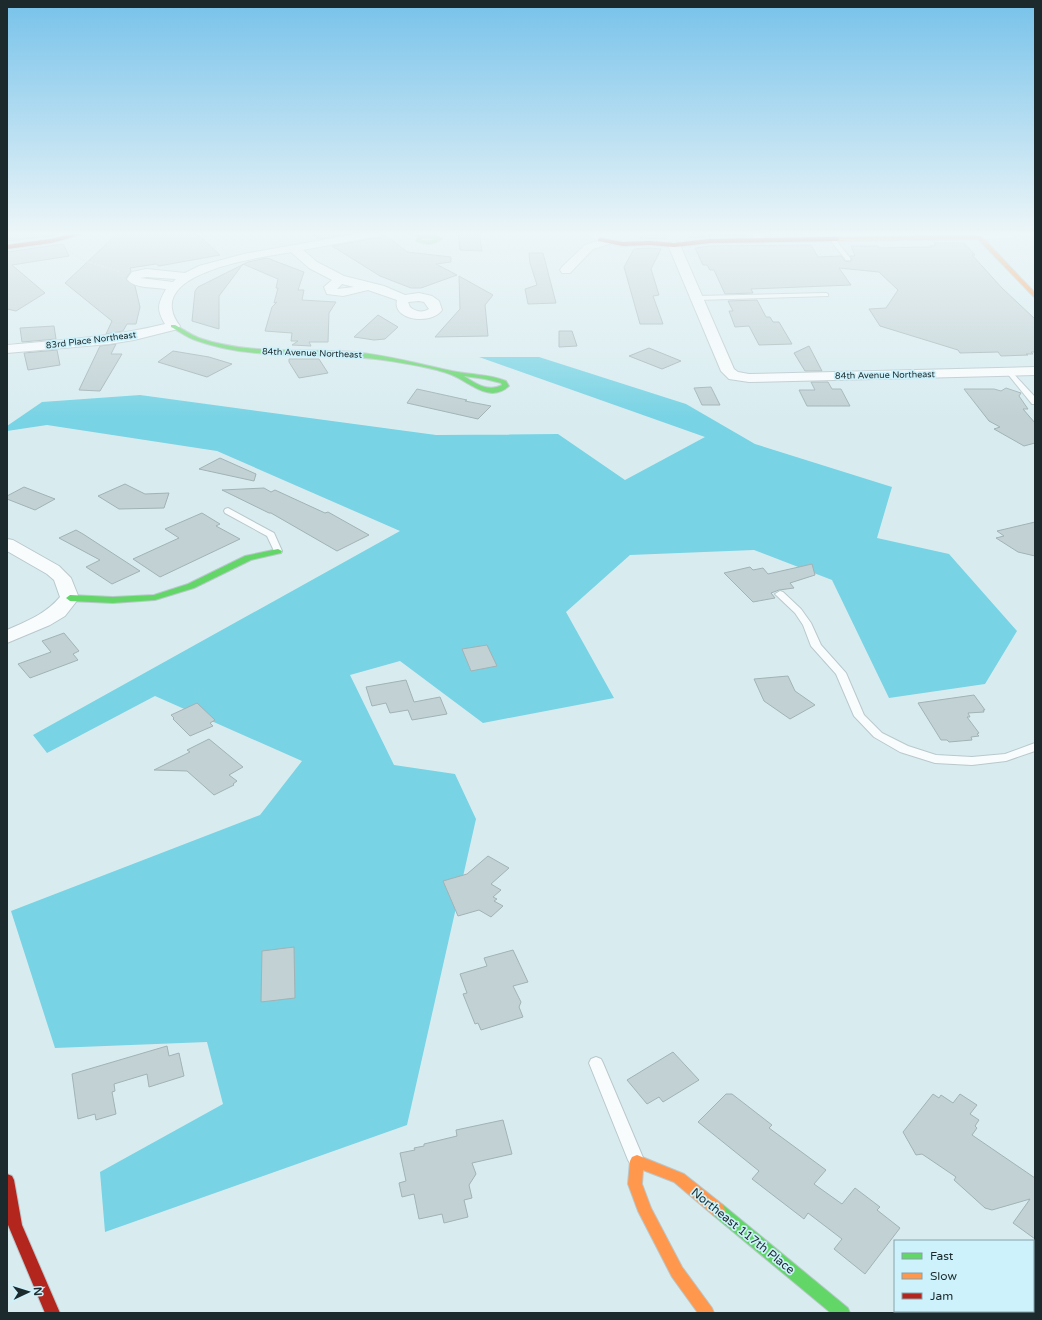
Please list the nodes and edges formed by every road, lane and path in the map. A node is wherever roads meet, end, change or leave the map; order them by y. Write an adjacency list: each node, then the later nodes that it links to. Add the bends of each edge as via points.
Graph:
1 (170, 294): 7 (street, via 166,301 166,313)
2 (391, 294): 6 (street)
3 (695, 294): 5 (street)
4 (826, 295): 5 (lane)
5 (697, 298): 10 (street, 84th Avenue Northeast, via 728,372 734,376 749,378)
6 (404, 299)
7 (173, 326): 8 (street, 83rd Place Northeast, via 109,340); 11 (street, 84th Avenue Northeast, via 221,346 246,350 367,355)
8 (7, 349)
9 (1035, 371): 10 (street, 84th Avenue Northeast)
10 (1009, 372): 12 (lane)
11 (454, 373): 11 (street, 84th Avenue Northeast, via 497,379 506,386 500,390 487,391)
12 (1035, 402)
13 (228, 511): 15 (lane, via 271,535)
14 (7, 544): 17 (street, via 53,570 62,578)
15 (278, 550): 17 (street, via 249,558 182,589 156,597 118,600)
16 (780, 594): 19 (lane, via 808,625 816,646 841,673 859,716 878,736 904,749 935,759 972,760 1006,757)
17 (70, 598): 18 (street, via 58,612)
18 (7, 637)
19 (1035, 747)
20 (596, 1064): 21 (lane)
21 (636, 1161): 24 (street, via 635,1184 645,1211 678,1272); 25 (street, Northeast 117th Place, via 679,1178)
22 (7, 1180): 23 (street, via 15,1225)
23 (53, 1313)
24 (707, 1313)
25 (843, 1313)

